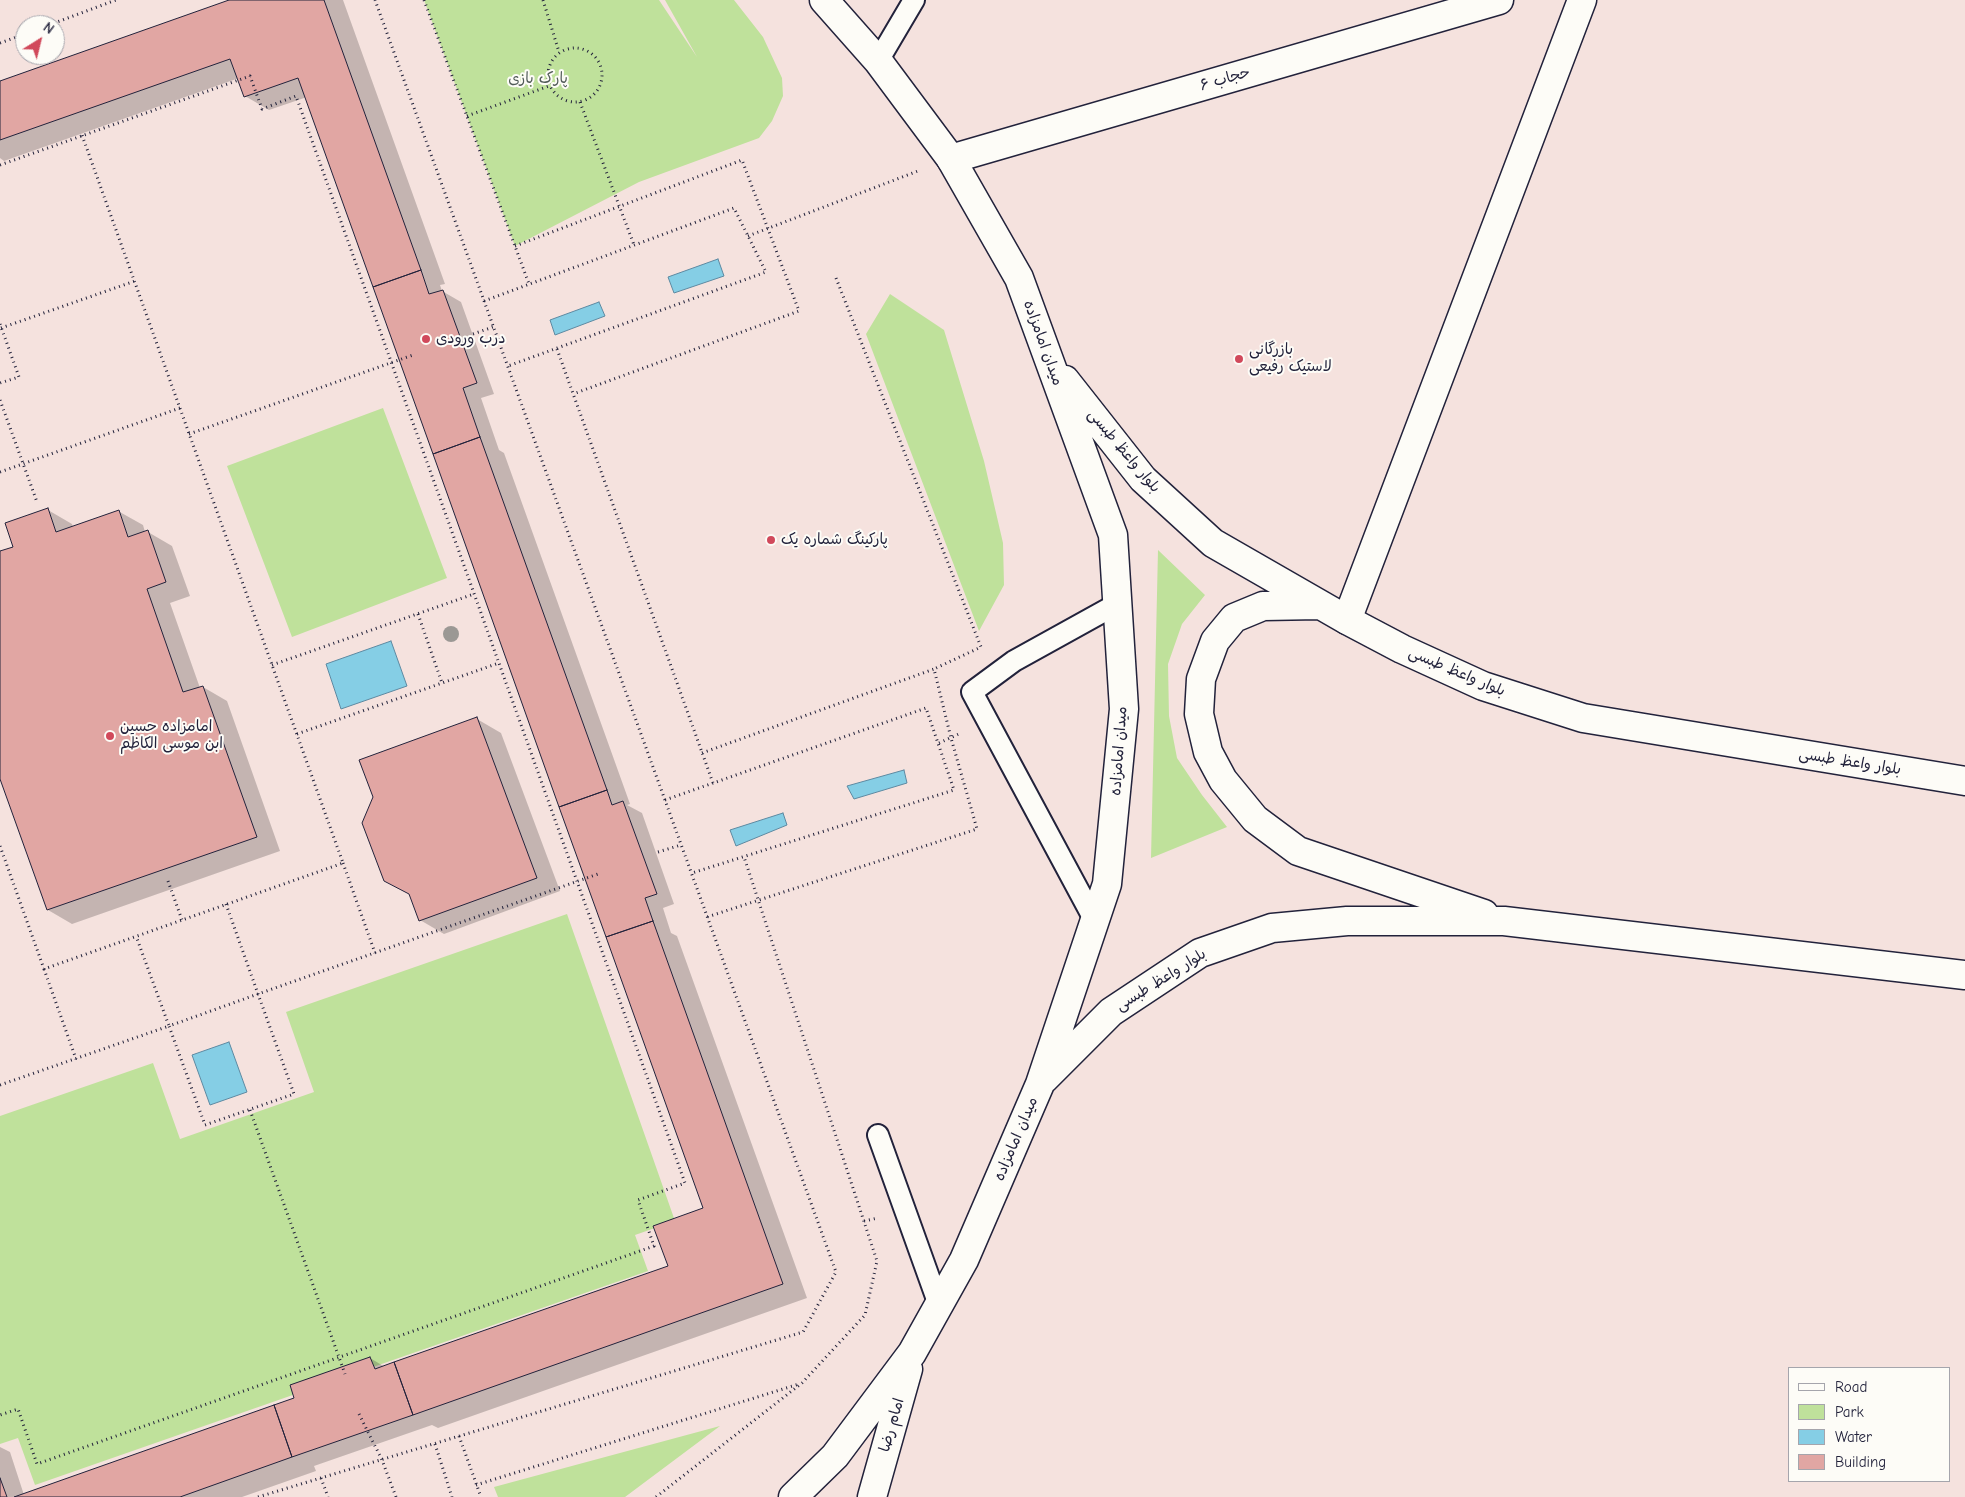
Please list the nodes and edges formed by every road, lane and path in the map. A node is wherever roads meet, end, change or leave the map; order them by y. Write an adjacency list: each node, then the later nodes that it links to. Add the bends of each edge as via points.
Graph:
1 (116, 0): 9 (path)
2 (375, 0): 28 (path)
3 (424, 0): 16 (path)
4 (543, 0): 12 (path)
5 (824, 0): 13 (main road, میدان امامزاده)
6 (914, 0): 13 (lane)
7 (1499, 0): 18 (main road, حجاب ۶)
8 (1582, 0): 49 (main road)
9 (65, 19)
10 (15, 38): 11 (path)
11 (0, 43)
12 (559, 52): 14 (path, via 548,68); 15 (path, via 578,48 593,55 598,62 602,79 600,87)
13 (878, 61): 18 (main road, میدان امامزاده)
14 (549, 86): 15 (path, via 562,100); 16 (path)
15 (580, 102): 20 (path)
16 (466, 116): 24 (path)
17 (82, 135): 19 (path); 26 (path); 35 (path, via 250,76 262,109 296,96)
18 (952, 159): 21 (path); 34 (main road, میدان امامزاده, via 1019,278)
19 (0, 165)
20 (619, 206): 21 (path, via 742,160); 23 (path); 24 (path)
21 (768, 227): 22 (path); 38 (path, via 799,311)
22 (748, 236): 23 (path, via 734,208); 32 (path, via 766,272)
23 (634, 245): 27 (path)
24 (515, 246): 27 (path)
25 (836, 278): 52 (path, via 981,647)
26 (134, 281): 29 (path); 40 (path)
27 (529, 284): 28 (path)
28 (484, 301): 30 (path)
29 (1, 326): 37 (path, via 19,377)
30 (493, 327): 31 (path); 36 (path)
31 (473, 334)
32 (557, 349): 36 (path); 38 (path)
33 (413, 355): 35 (path)
34 (1050, 361): 46 (main road, میدان امامزاده, via 1113,535); 47 (main road, بلوار واعظ طبسی, via 1143,479 1213,543)
35 (391, 362): 41 (path); 45 (path)
36 (508, 366): 58 (path)
37 (0, 384)
38 (573, 394): 55 (path)
39 (0, 400): 42 (path)
40 (180, 408): 41 (path); 42 (path)
41 (189, 434): 51 (path)
42 (23, 464): 43 (path); 44 (path)
43 (0, 472)
44 (37, 502)
45 (474, 594): 48 (path); 50 (path)
46 (1117, 604): 73 (main road, میدان امامزاده, via 1124,709 1108,884); 73 (lane, via 1014,661 972,692)
47 (1319, 605): 49 (main road, بلوار واعظ طبسی); 74 (main road, via 1263,606 1234,618 1215,641 1201,679 1199,714 1208,752 1223,780 1255,819 1298,851)
48 (418, 614): 51 (path); 53 (path)
49 (1347, 620): 56 (main road, بلوار واعظ طبسی, via 1483,686 1583,718)
50 (499, 663): 53 (path); 68 (path)
51 (272, 665): 54 (path)
52 (934, 670): 55 (path); 69 (path, via 977,829)
53 (442, 683): 54 (path)
54 (297, 734): 64 (path)
55 (702, 752): 57 (path)
56 (1965, 781)
57 (713, 784): 58 (path); 63 (path, via 926,708 954,790)
58 (665, 800): 59 (path)
59 (681, 845): 62 (path); 65 (path)
60 (0, 846): 61 (path)
61 (1, 852): 77 (path)
62 (658, 852)
63 (744, 857): 65 (path); 69 (path)
64 (343, 863): 70 (path); 76 (path)
65 (692, 873): 71 (path)
66 (598, 874): 68 (path)
67 (168, 881): 72 (path)
68 (577, 881): 76 (path); 88 (path, via 686,1183 638,1200 654,1246)
69 (758, 900): 71 (path); 90 (path, via 877,1261 865,1315)
70 (226, 904): 72 (path); 79 (path)
71 (707, 917): 93 (path, via 836,1272 803,1332)
72 (182, 920): 75 (path)
73 (1095, 921): 82 (main road, میدان امامزاده)
74 (1504, 921): 78 (main road, بلوار واعظ طبسی); 82 (main road, بلوار واعظ طبسی, via 1347,921 1272,928 1200,953 1111,1012)
75 (136, 936): 77 (path); 80 (path)
76 (375, 953): 79 (path)
77 (44, 969): 81 (path)
78 (1965, 975)
79 (258, 994): 80 (path); 84 (path, via 294,1094)
80 (169, 1026): 81 (path); 84 (path, via 205,1126)
81 (76, 1059): 83 (path)
82 (1040, 1084): 86 (main road, میدان امامزاده, via 964,1260)
83 (0, 1085)
84 (250, 1110): 88 (path)
85 (878, 1135): 86 (lane)
86 (939, 1305): 87 (main road, میدان امامزاده)
87 (912, 1353): 104 (main road, میدان امامزاده, via 835,1456); 105 (main road, امام رضا)
88 (339, 1357): 89 (path); 92 (path, via 38,1464 18,1409)
89 (345, 1374)
90 (802, 1383): 97 (path); 103 (path)
91 (359, 1414): 95 (path)
92 (0, 1415)
93 (459, 1436): 94 (path); 97 (path)
94 (435, 1444): 95 (path); 101 (path)
95 (382, 1460): 96 (path); 100 (path)
96 (321, 1478): 98 (path); 99 (path)
97 (476, 1485): 102 (path)
98 (258, 1497)
99 (328, 1497)
100 (396, 1497)
101 (452, 1497)
102 (481, 1497)
103 (656, 1497)
104 (793, 1497)
105 (872, 1497)

